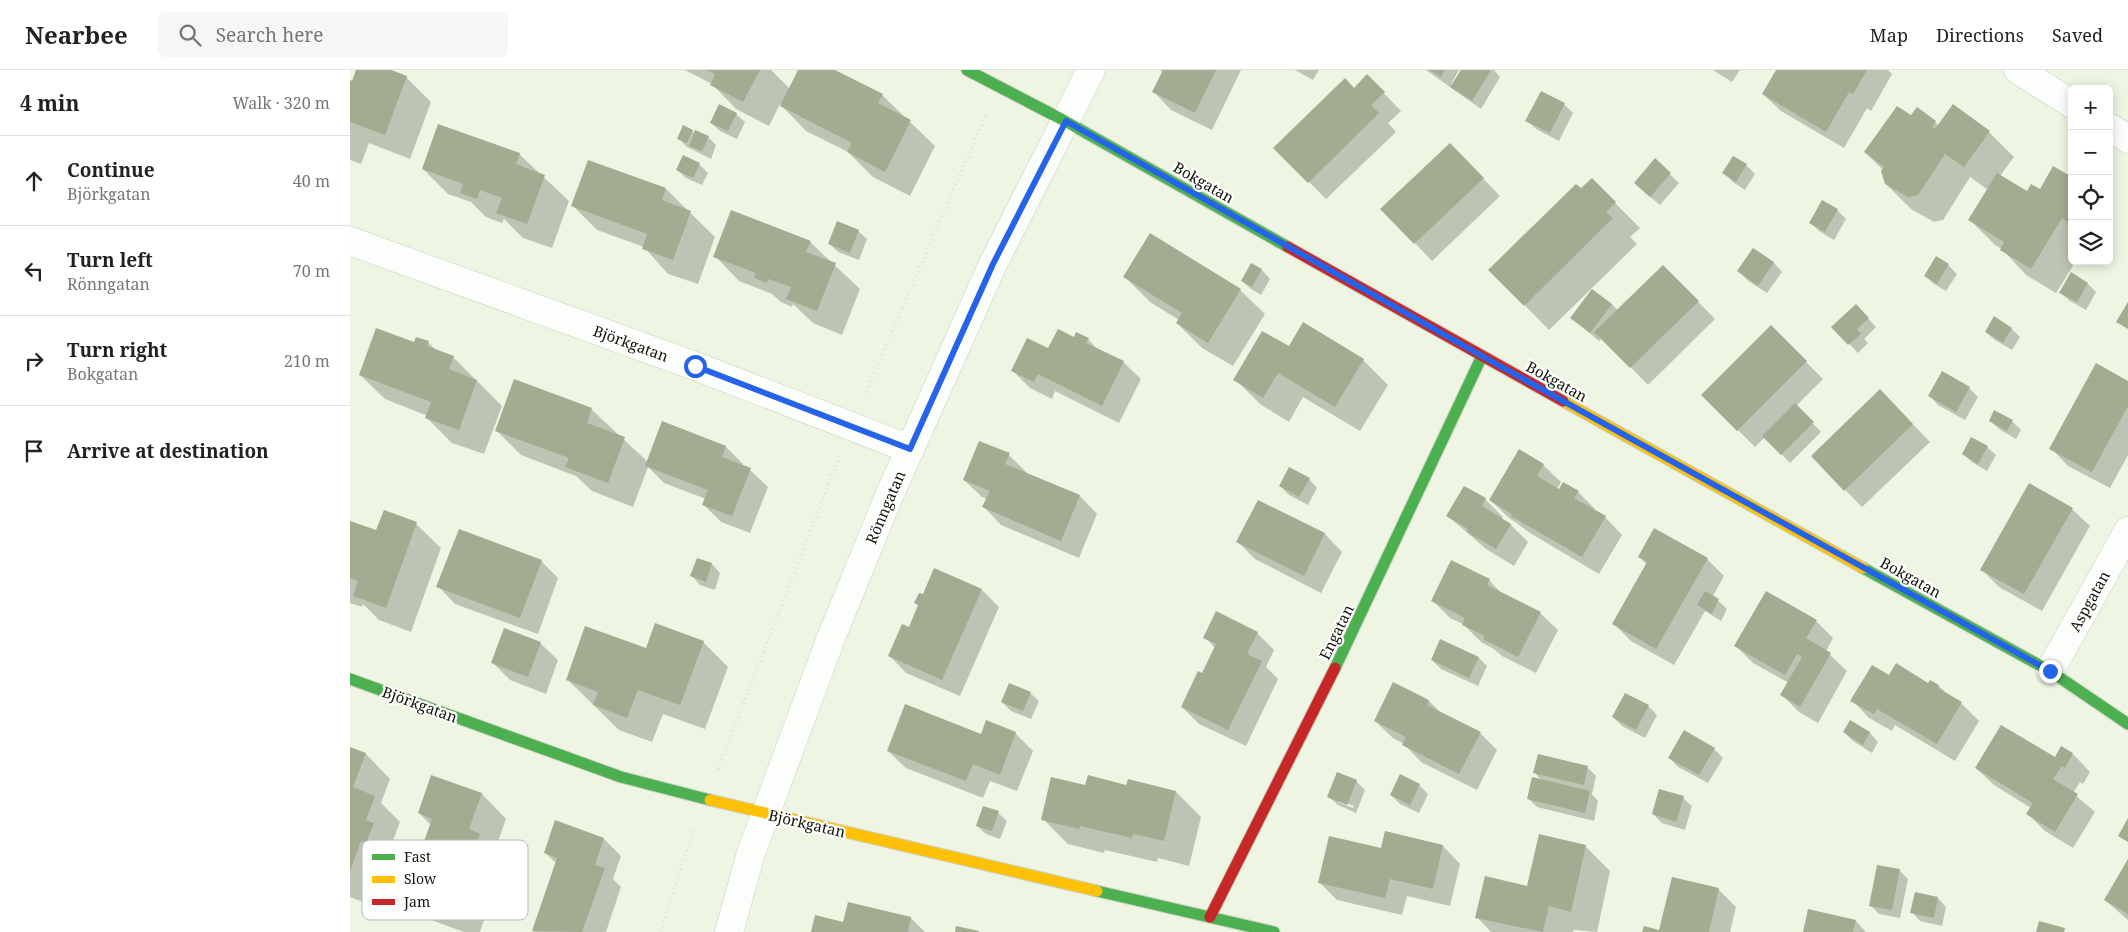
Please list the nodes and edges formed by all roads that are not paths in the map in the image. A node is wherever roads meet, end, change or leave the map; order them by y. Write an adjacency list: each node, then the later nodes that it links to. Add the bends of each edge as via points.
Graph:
1 (967, 70): 5 (street, Bokgatan)
2 (1091, 70): 5 (street, Rönngatan)
3 (2018, 70): 4 (street)
4 (2068, 101)
5 (1066, 121): 9 (street, Bokgatan); 10 (street, Rönngatan, via 993,264)
6 (2113, 130): 7 (street)
7 (2128, 139)
8 (350, 241): 10 (street, Björkgatan, via 695,366)
9 (1482, 356): 12 (street, Bokgatan); 16 (street, Engatan, via 1351,636)
10 (910, 449): 15 (street, Rönngatan, via 831,638)
11 (2128, 531): 12 (street, Aspgatan)
12 (2050, 671): 14 (street, Bokgatan)
13 (350, 679): 15 (street, Björkgatan, via 621,777)
14 (2128, 724)
15 (766, 814): 16 (street, Björkgatan); 17 (street, Rönngatan)
16 (1210, 917): 18 (street, Björkgatan)
17 (728, 932)
18 (1274, 932)

